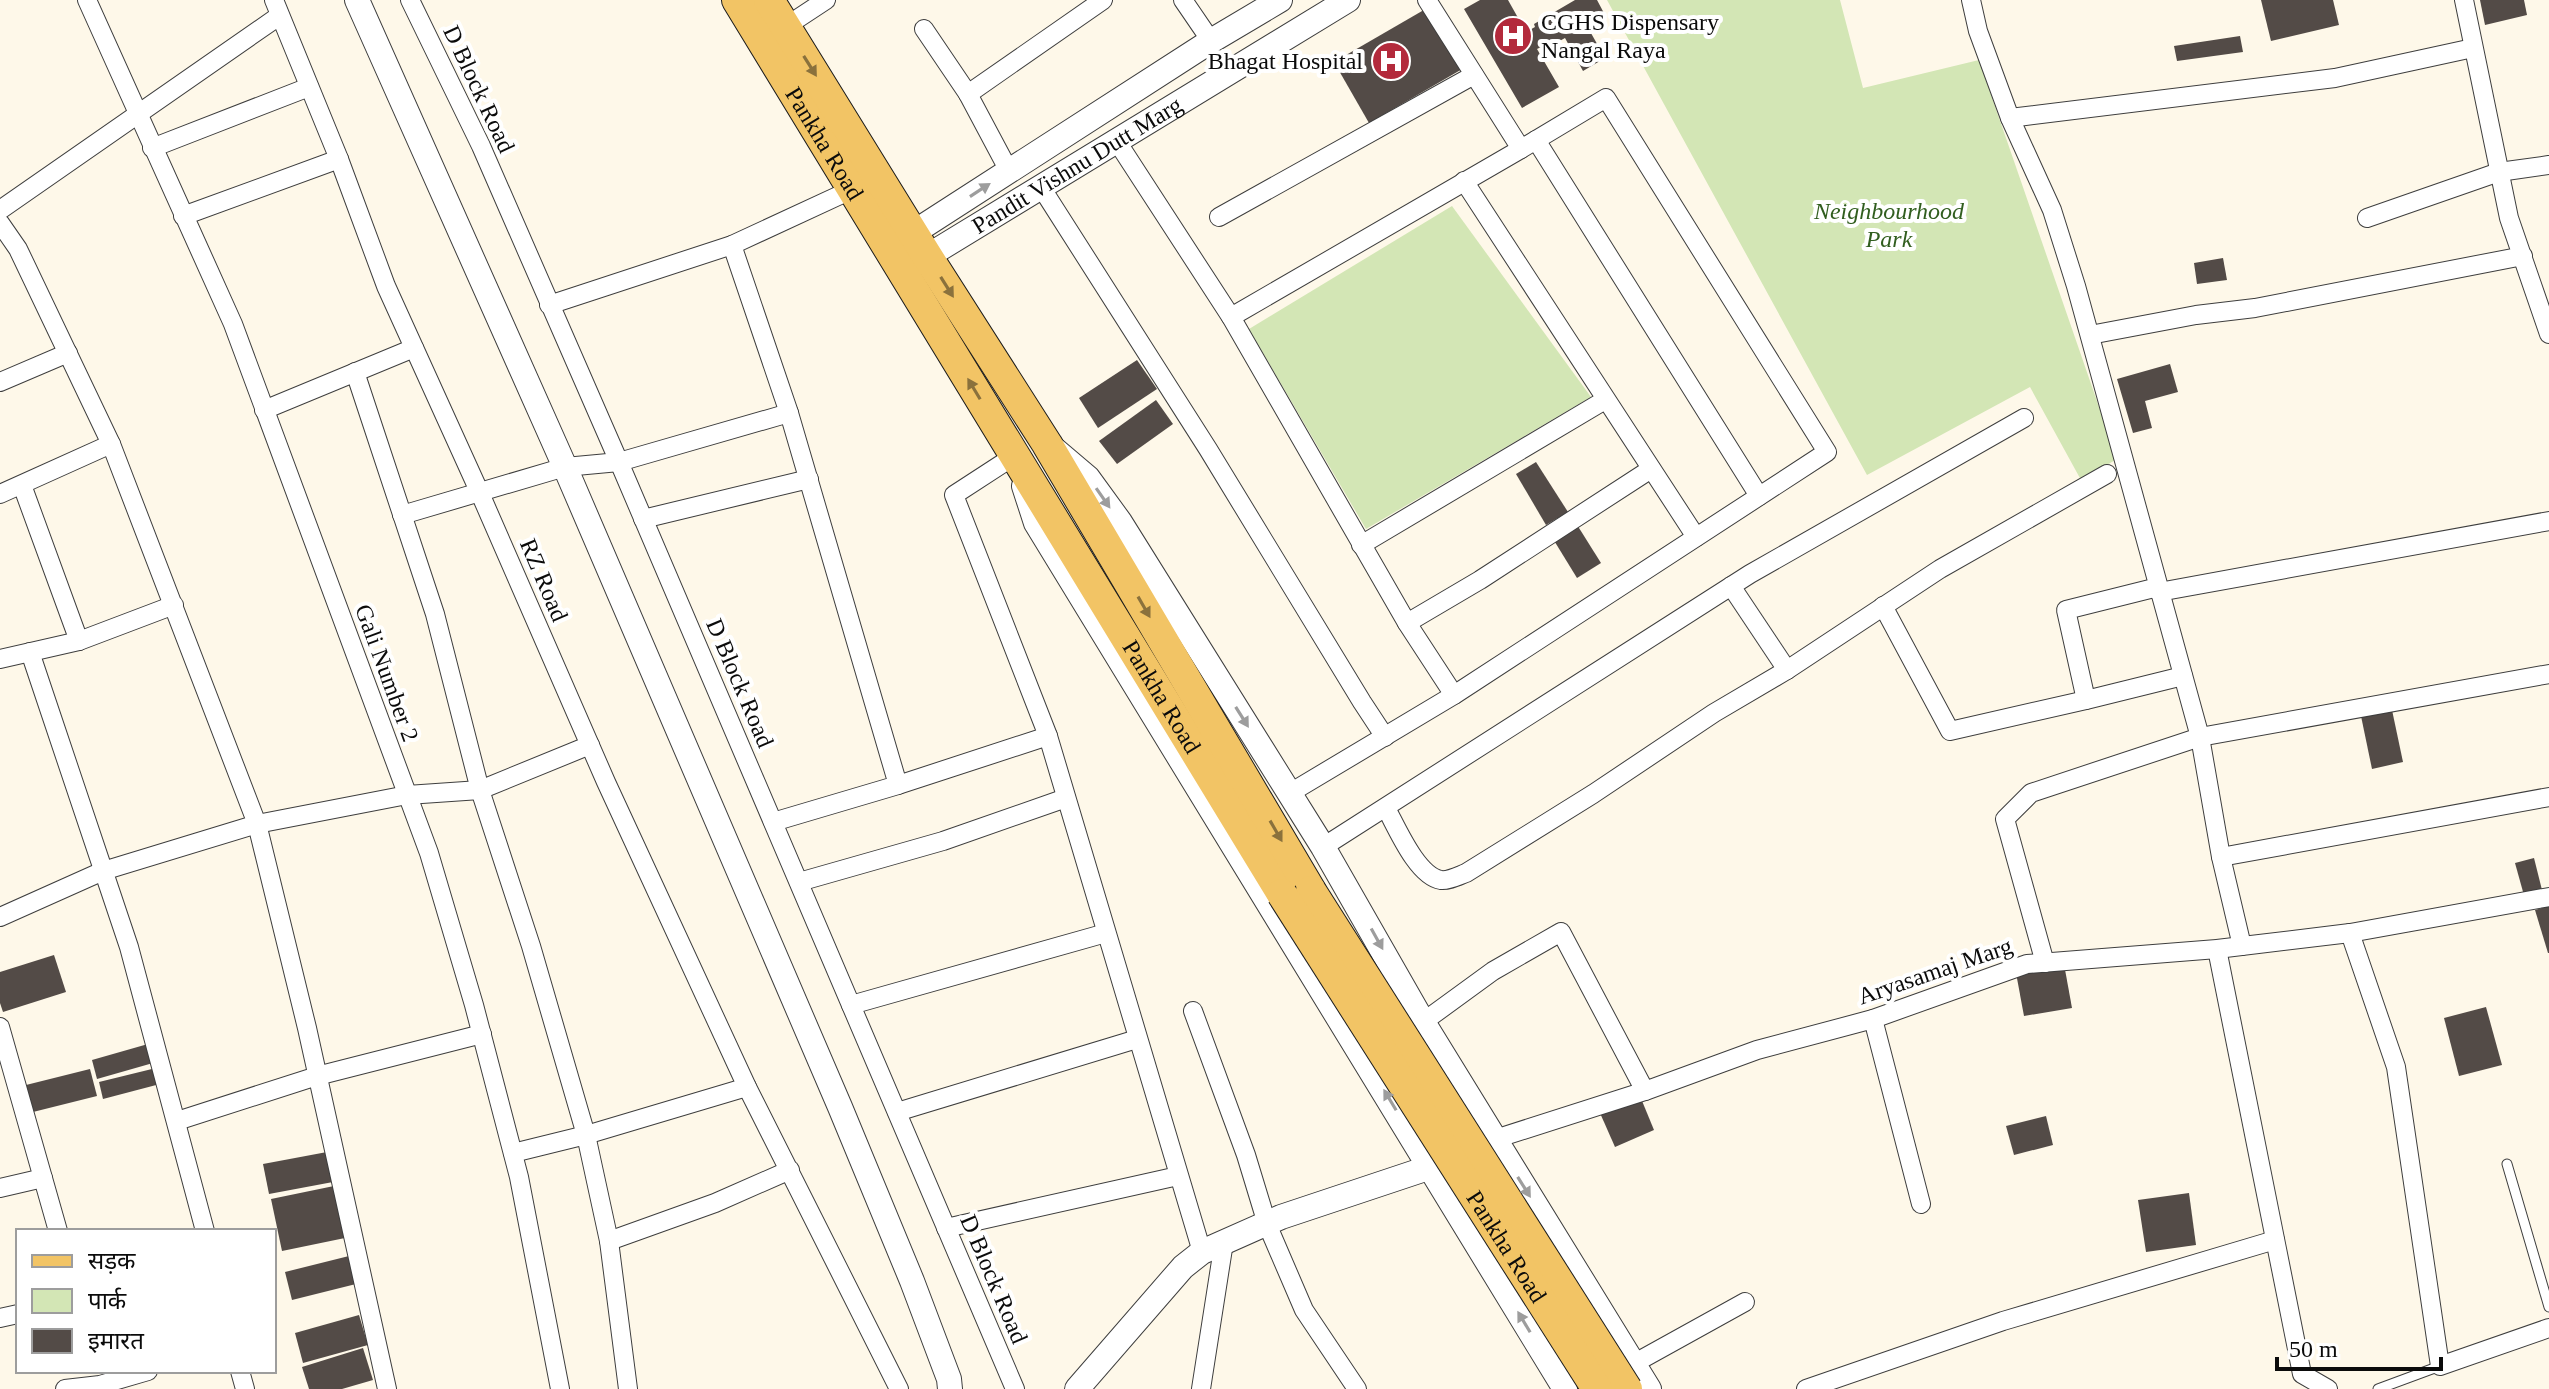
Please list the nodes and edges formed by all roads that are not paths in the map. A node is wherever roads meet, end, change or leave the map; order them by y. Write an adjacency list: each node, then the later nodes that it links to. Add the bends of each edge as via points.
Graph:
1 (87, 0): 22 (street, Gali Number 2)
2 (357, 0): 61 (street)
3 (410, 0): 44 (street, D Block Road, via 481,146)
4 (737, 0): 33 (main road, Pankha Road)
5 (769, 0): 15 (main road, Pankha Road)
6 (826, 0): 15 (street)
7 (1183, 0): 17 (street)
8 (1280, 0): 17 (street, Pandit Vishnu Dutt Marg)
9 (1348, 0): 24 (street, Pandit Vishnu Dutt Marg)
10 (1427, 0): 19 (street)
11 (1971, 0): 23 (street)
12 (2464, 0): 18 (street)
13 (1100, 1): 21 (street)
14 (276, 8): 20 (street, RZ Road); 22 (street)
15 (785, 27): 41 (main road, Pankha Road, one-way to 41)
16 (924, 29): 21 (street)
17 (1211, 41): 29 (street, Pandit Vishnu Dutt Marg)
18 (2473, 48): 23 (street, via 2335,78); 30 (street)
19 (1474, 75): 25 (street); 36 (street)
20 (309, 87): 26 (street); 27 (street, RZ Road)
21 (968, 94): 29 (street)
22 (138, 116): 26 (street, Gali Number 2); 34 (street)
23 (2010, 118): 48 (street, via 2052,210)
24 (1116, 140): 32 (street, Pandit Vishnu Dutt Marg); 46 (street)
25 (1528, 145): 31 (street); 68 (street); 68 (street, via 1606,98 1827,452)
26 (152, 148): 35 (street, Gali Number 2)
27 (339, 159): 35 (street); 49 (street, RZ Road)
28 (2549, 165): 30 (street)
29 (1009, 171): 41 (street, Pandit Vishnu Dutt Marg, one-way to 29)
30 (2499, 172): 37 (street); 42 (street)
31 (1464, 181): 46 (street); 53 (street)
32 (1041, 187): 41 (street, Pandit Vishnu Dutt Marg, via 955,242); 88 (street)
33 (853, 189): 39 (street); 41 (main road, Pankha Road)
34 (0, 210)
35 (183, 216): 54 (street, Gali Number 2, via 233,324)
36 (1219, 217)
37 (2367, 218)
38 (0, 223): 40 (street)
39 (732, 245): 44 (street); 55 (street)
40 (18, 249): 43 (street); 50 (street)
41 (909, 252): 58 (main road, Pankha Road, one-way to 58); 59 (main road, Pankha Road, one-way to 41)
42 (2523, 256): 45 (street); 48 (street)
43 (0, 257)
44 (549, 305): 60 (street, D Block Road)
45 (2545, 308): 47 (street)
46 (1231, 317): 73 (street)
47 (2549, 334)
48 (2090, 335): 75 (street)
49 (414, 348): 51 (street); 66 (street, RZ Road)
50 (68, 353): 52 (street); 57 (street)
51 (355, 372): 54 (street); 69 (street)
52 (0, 382)
53 (1605, 400): 62 (street); 73 (street)
54 (264, 410): 94 (street, Gali Number 2)
55 (789, 413): 60 (street); 64 (street)
56 (2024, 418): 74 (street)
57 (111, 444): 65 (street); 76 (street)
58 (1047, 444): 93 (street, one-way to 93, via 1088,478 1120,522); 104 (main road, Pankha Road, one-way to 104)
59 (1014, 456): 87 (street, via 954,495); 104 (main road, Pankha Road); 128 (street, one-way to 59, via 1036,523)
60 (619, 462): 61 (street); 70 (street, D Block Road)
61 (565, 467): 66 (street); 154 (street, via 840,1107)
62 (1651, 469): 72 (street); 78 (street)
63 (2107, 474): 77 (street)
64 (809, 479): 70 (street); 91 (street)
65 (22, 485): 67 (street); 79 (street)
66 (479, 491): 69 (street); 90 (street, RZ Road)
67 (0, 494)
68 (1759, 496): 72 (street)
69 (402, 515): 92 (street, via 435,614)
70 (643, 519): 98 (street, D Block Road)
71 (2549, 521): 75 (street)
72 (1696, 537): 85 (street)
73 (1361, 545): 78 (street)
74 (1731, 586): 82 (street); 97 (street)
75 (2158, 590): 84 (street); 86 (street, via 2066,610)
76 (174, 605): 79 (street); 99 (street)
77 (1883, 606): 82 (street); 86 (street, via 1950,731)
78 (1407, 623): 85 (street)
79 (79, 641): 80 (street)
80 (30, 652): 81 (street); 102 (street)
81 (0, 659)
82 (1787, 670): 97 (street, via 1466,873 1443,881 1428,876)
83 (2549, 674): 89 (street)
84 (2183, 676): 86 (street); 89 (street)
85 (1454, 695): 88 (street)
86 (2086, 700)
87 (1048, 736): 91 (street); 96 (street)
88 (1385, 737): 93 (street)
89 (2200, 737): 101 (street); 111 (street, via 2031,793 2005,819)
90 (590, 745): 92 (street); 120 (street, RZ Road)
91 (898, 785): 98 (street)
92 (480, 790): 94 (street); 124 (street)
93 (1290, 793): 100 (street)
94 (407, 795): 99 (street); 116 (street, Gali Number 2)
95 (2549, 797): 101 (street)
96 (1066, 798): 103 (street, via 943,841); 107 (street)
97 (1386, 808): 100 (street)
98 (773, 822): 103 (street, D Block Road)
99 (257, 824): 102 (street); 119 (street)
100 (1323, 847): 115 (street, one-way to 115)
101 (2221, 857): 109 (street)
102 (103, 871): 106 (street); 123 (street)
103 (799, 882): 112 (street, D Block Road)
104 (1296, 892): 146 (main road, Pankha Road, bridge); 159 (main road, Pankha Road, bridge)
105 (2549, 897): 108 (street, Aryasamaj Marg)
106 (0, 917)
107 (1106, 933): 112 (street); 118 (street)
108 (2350, 933): 109 (street, Aryasamaj Marg); 144 (street, via 2396,1067)
109 (2242, 946): 110 (street, Aryasamaj Marg)
110 (2217, 949): 111 (street, Aryasamaj Marg); 138 (street)
111 (2045, 963): 114 (street, Aryasamaj Marg, via 2027,964)
112 (851, 1005): 122 (street, D Block Road)
113 (1193, 1011): 134 (street)
114 (1873, 1019): 121 (street, Aryasamaj Marg, via 1757,1050); 133 (street)
115 (1423, 1022): 121 (street, via 1493,971 1561,932); 125 (street)
116 (482, 1034): 119 (street); 126 (street, Gali Number 2)
117 (2, 1039): 131 (street)
118 (1137, 1039): 122 (street); 130 (street)
119 (317, 1076): 123 (street); 150 (street)
120 (747, 1087): 124 (street); 129 (street, RZ Road)
121 (1645, 1091): 125 (street, Aryasamaj Marg)
122 (897, 1112): 135 (street, D Block Road)
123 (177, 1121): 137 (street)
124 (586, 1135): 126 (street); 139 (street)
125 (1496, 1142): 128 (street); 146 (street, one-way to 146)
126 (513, 1153): 151 (street, Gali Number 2)
127 (2507, 1164): 142 (lane)
128 (1431, 1167): 134 (street); 158 (street, one-way to 128)
129 (790, 1170): 139 (street); 153 (street, RZ Road)
130 (1178, 1176): 135 (street); 140 (street)
131 (43, 1178): 132 (street); 136 (street)
132 (0, 1188)
133 (1921, 1204)
134 (1267, 1224): 140 (street); 157 (street, via 1304,1310)
135 (946, 1228): 155 (street, D Block Road)
136 (57, 1229)
137 (204, 1229)
138 (2275, 1240): 161 (street, via 2003,1321); 162 (street, via 2302,1374)
139 (609, 1241): 152 (street)
140 (1213, 1247): 148 (street, via 1183,1267); 156 (street)
141 (1745, 1302): 146 (street)
142 (2549, 1307)
143 (2549, 1328): 144 (street)
144 (2440, 1366): 163 (lane)
145 (139, 1373): 147 (street)
146 (1630, 1376): 160 (street)
147 (99, 1382): 149 (street)
148 (1083, 1388)
149 (65, 1389)
150 (387, 1389)
151 (560, 1389)
152 (628, 1389)
153 (899, 1389)
154 (950, 1389)
155 (1015, 1389)
156 (1201, 1389)
157 (1357, 1389)
158 (1565, 1389)
159 (1597, 1389)
160 (1649, 1389)
161 (1806, 1389)
162 (2328, 1389)
163 (2378, 1389)

